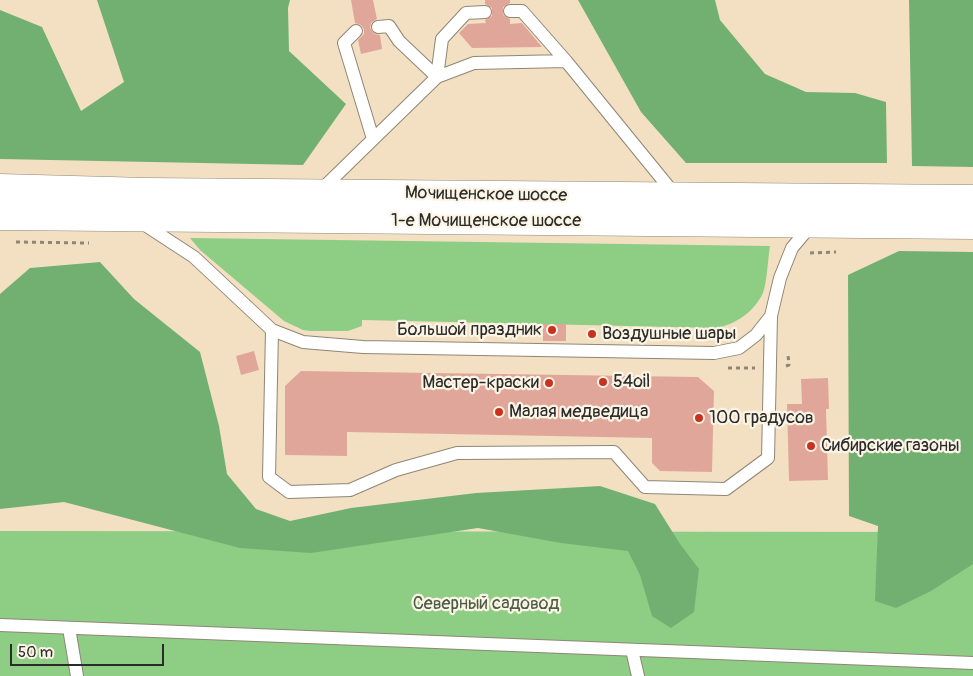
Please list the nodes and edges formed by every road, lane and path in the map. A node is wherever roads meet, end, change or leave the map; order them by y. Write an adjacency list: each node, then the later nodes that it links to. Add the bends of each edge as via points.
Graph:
1 (510, 11): 5 (lane, via 522,11)
2 (485, 12): 6 (lane, via 466,13 442,38)
3 (378, 27): 6 (lane, via 389,26 399,41)
4 (356, 31): 7 (lane, via 344,43)
5 (566, 61): 6 (lane, via 474,63); 10 (lane)
6 (437, 77): 7 (lane)
7 (373, 139): 9 (lane)
8 (0, 188): 9 (main road, Мочищенское шоссе)
9 (319, 193): 10 (main road, Мочищенское шоссе)
10 (677, 198): 11 (main road, Мочищенское шоссе)
11 (973, 199)
12 (0, 216): 13 (main road, 1-е Мочищенское шоссе)
13 (136, 218): 14 (main road, 1-е Мочищенское шоссе); 17 (lane, via 194,257)
14 (813, 224): 15 (main road, 1-е Мочищенское шоссе); 16 (lane, via 792,248 780,278)
15 (973, 225)
16 (771, 316): 17 (lane, via 756,336 739,348 714,353 363,347 303,342); 17 (lane, via 768,458 726,490 645,487 614,452 457,453 396,470 350,490 289,492 269,477)
17 (272, 330)
18 (0, 625): 19 (lane)
19 (69, 628): 20 (lane); 22 (lane)
20 (632, 650): 21 (lane); 23 (lane)
21 (973, 663)
22 (76, 676)
23 (638, 676)

